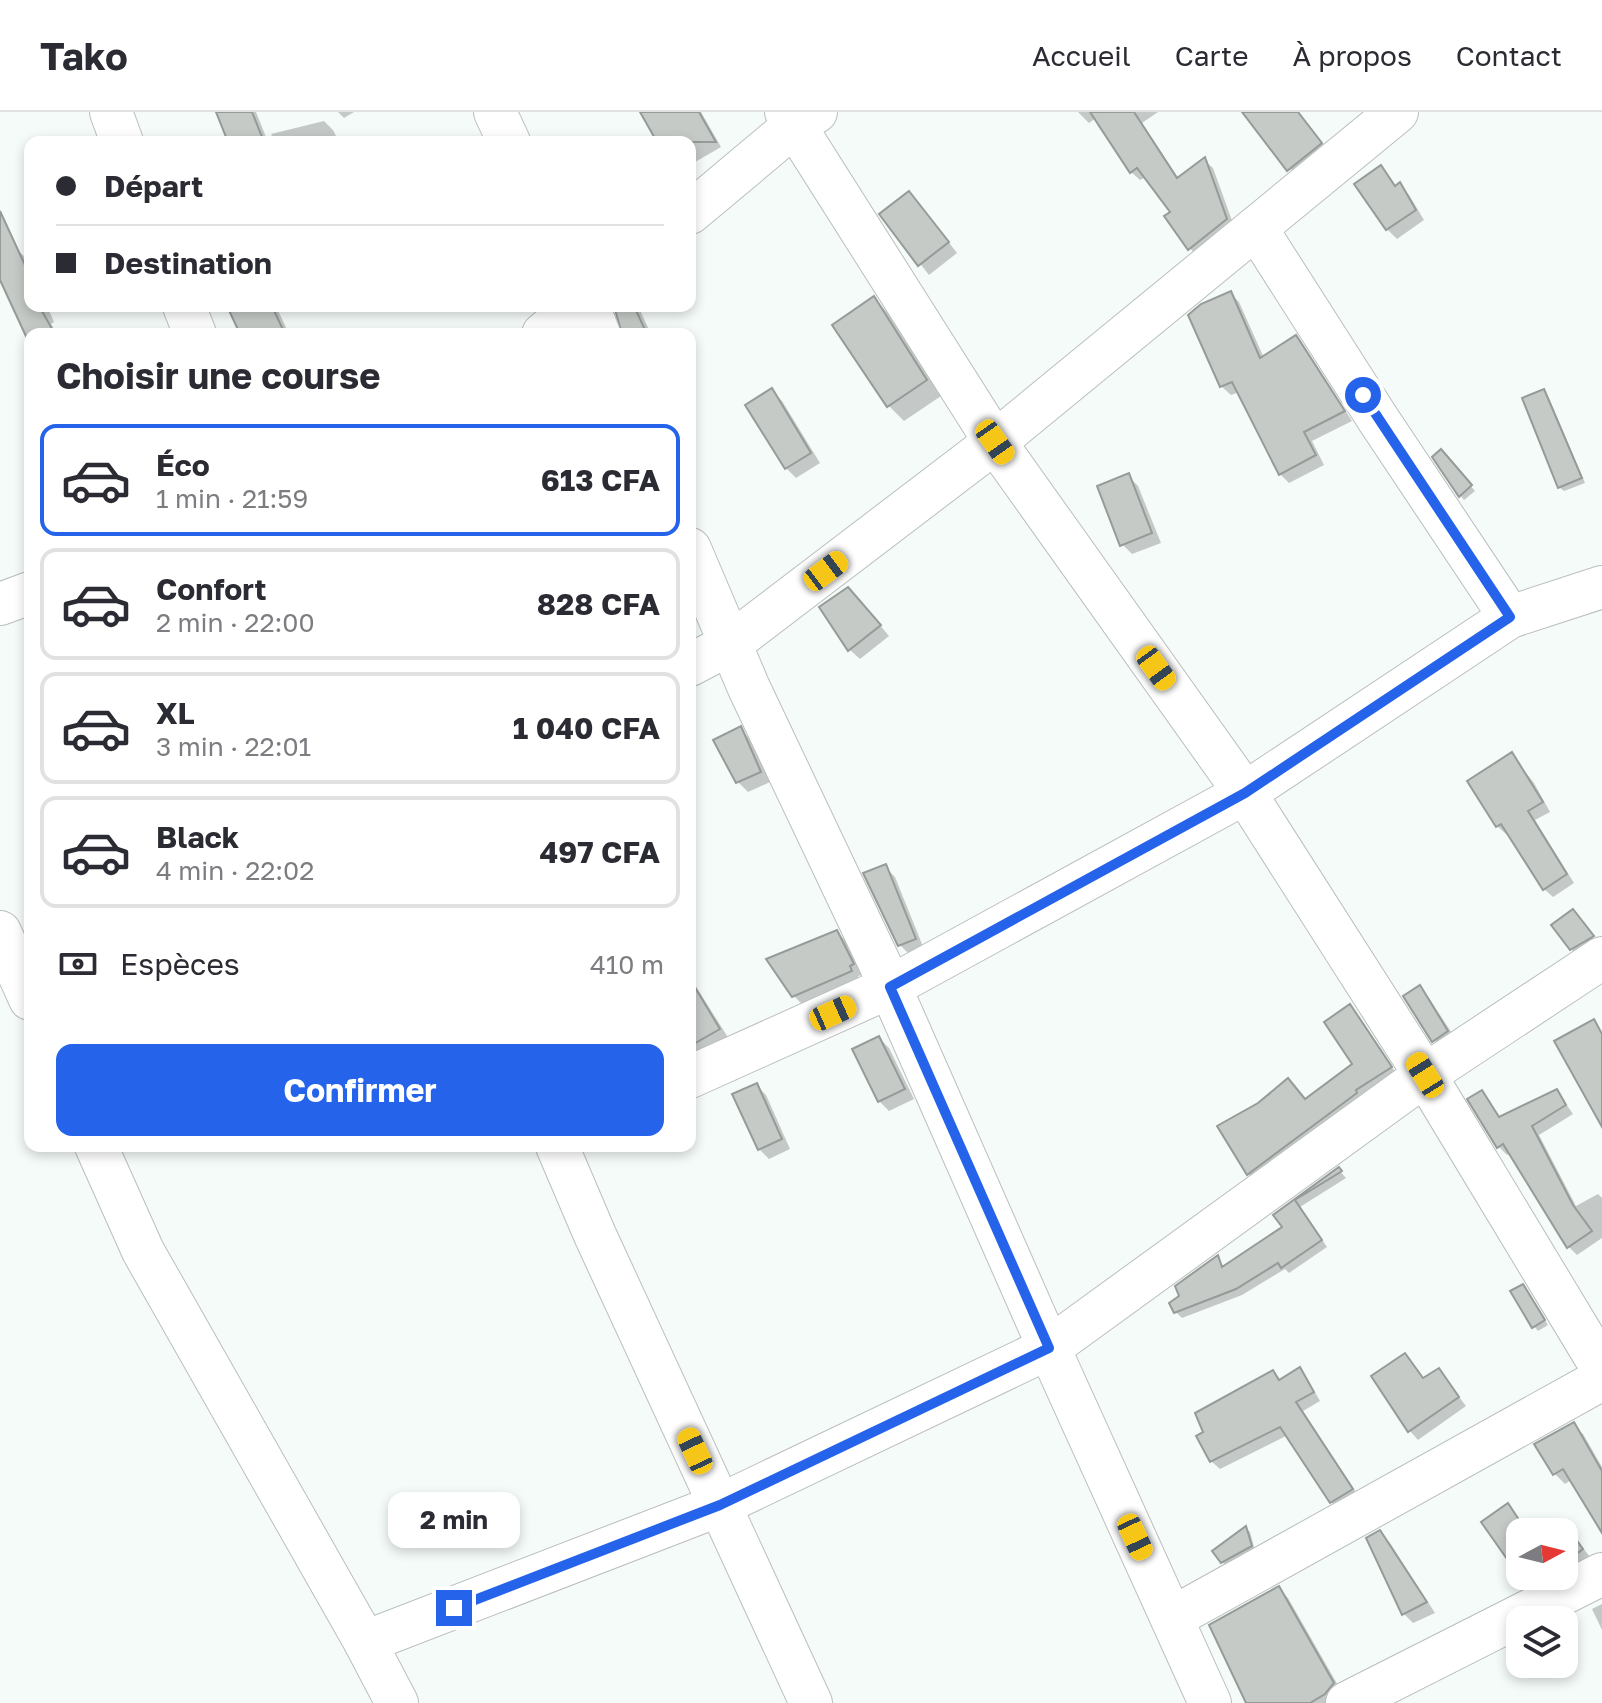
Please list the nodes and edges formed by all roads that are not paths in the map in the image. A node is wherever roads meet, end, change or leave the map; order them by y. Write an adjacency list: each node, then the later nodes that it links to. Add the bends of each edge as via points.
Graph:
1 (111, 112): 5 (street)
2 (495, 112): 6 (street)
3 (1397, 112): 8 (street)
4 (799, 116): 7 (street); 11 (street)
5 (120, 136)
6 (506, 136)
7 (696, 208)
8 (1256, 228): 11 (street); 16 (street)
9 (570, 312): 10 (street)
10 (550, 328)
11 (995, 442): 17 (street); 19 (street)
12 (696, 563): 17 (street)
13 (1602, 587): 16 (street)
14 (24, 595): 15 (street)
15 (0, 604)
16 (1510, 617): 19 (street)
17 (730, 644): 18 (street); 23 (street)
18 (696, 662)
19 (1245, 793): 23 (street); 25 (street)
20 (0, 932): 22 (street)
21 (1602, 958): 25 (street)
22 (24, 986)
23 (890, 987): 24 (street); 28 (street)
24 (696, 1074)
25 (1425, 1075): 28 (street); 29 (street)
26 (99, 1152): 34 (street, via 143,1251)
27 (560, 1152): 31 (street)
28 (1049, 1348): 31 (street); 33 (street)
29 (1602, 1368)
30 (1602, 1379): 33 (street)
31 (720, 1505): 34 (street); 36 (street)
32 (1602, 1574): 38 (street)
33 (1172, 1618): 37 (street)
34 (365, 1642): 35 (street)
35 (397, 1703)
36 (811, 1703)
37 (1210, 1703)
38 (1347, 1703)

